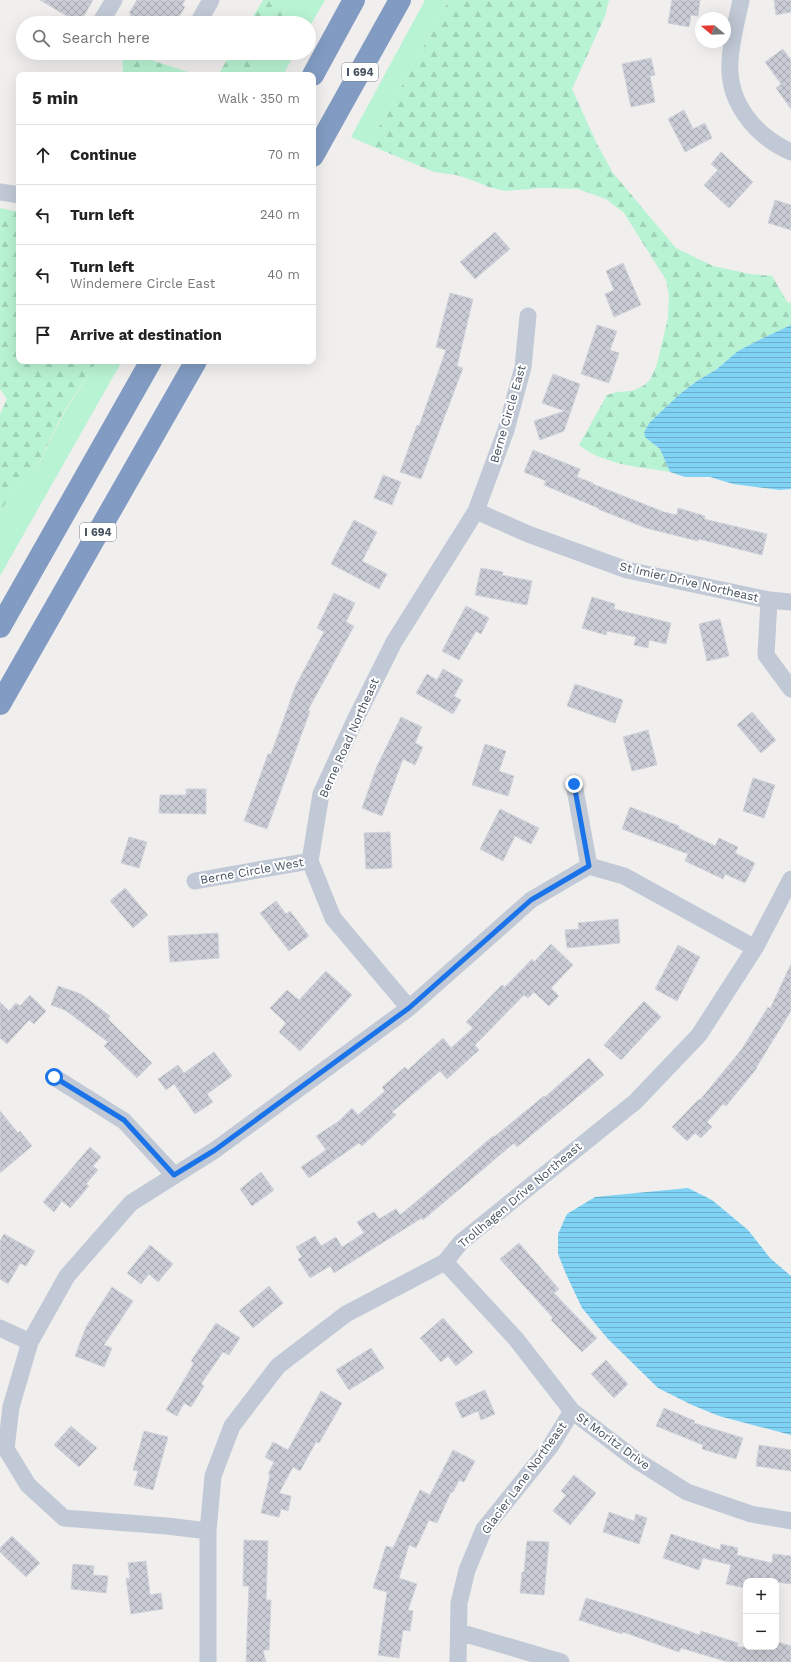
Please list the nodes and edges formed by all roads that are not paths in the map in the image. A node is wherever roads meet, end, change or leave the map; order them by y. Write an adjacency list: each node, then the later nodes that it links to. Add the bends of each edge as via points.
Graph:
1 (114, 0): 6 (street)
2 (211, 0): 7 (street)
3 (354, 0): 8 (highway)
4 (400, 0): 9 (highway, I 694)
5 (741, 0): 10 (street, via 730,61 735,98 746,118 762,135)
6 (104, 16)
7 (202, 16)
8 (315, 72)
9 (316, 151)
10 (791, 152)
11 (0, 192): 12 (street)
12 (16, 195)
13 (528, 316): 16 (street, Berne Circle East, via 523,367 506,430)
14 (149, 364): 19 (highway)
15 (194, 364): 21 (highway, I 694)
16 (476, 511): 17 (street, St Imier Drive Northeast, via 528,534 627,570); 23 (street, Berne Road Northeast, via 394,642 355,720 321,794)
17 (769, 600): 18 (street, St Imier Drive Northeast); 20 (street, via 766,656)
18 (791, 602)
19 (0, 627)
20 (791, 689)
21 (0, 704)
22 (574, 784): 24 (street)
23 (310, 861): 26 (street, Berne Circle West); 28 (street, via 333,918)
24 (589, 866): 27 (street, via 624,876); 28 (street, via 531,900)
25 (791, 879): 27 (street, Trollhagen Drive Northeast)
26 (195, 881)
27 (755, 948): 31 (street, Trollhagen Drive Northeast, via 699,1035 634,1102 461,1242)
28 (409, 1008): 30 (street, via 215,1150)
29 (54, 1077): 30 (street, via 124,1120)
30 (174, 1175): 33 (street, via 131,1203 67,1276)
31 (445, 1262): 34 (street, St Moritz Drive, via 516,1339); 36 (street, Trollhagen Drive Northeast, via 346,1314 278,1366 232,1426 213,1476)
32 (0, 1328): 33 (street)
33 (30, 1342): 36 (street, via 11,1407 6,1449 28,1485 64,1518)
34 (572, 1411): 35 (street, St Moritz Drive, via 636,1460 687,1492 752,1514); 37 (street, Glacier Lane Northeast, via 550,1447 484,1529 468,1570 459,1603)
35 (791, 1521)
36 (208, 1531): 38 (street, Trollhagen Drive Northeast)
37 (459, 1632): 39 (street, Glacier Lane Northeast); 40 (street)
38 (208, 1662)
39 (458, 1662)
40 (561, 1662)

